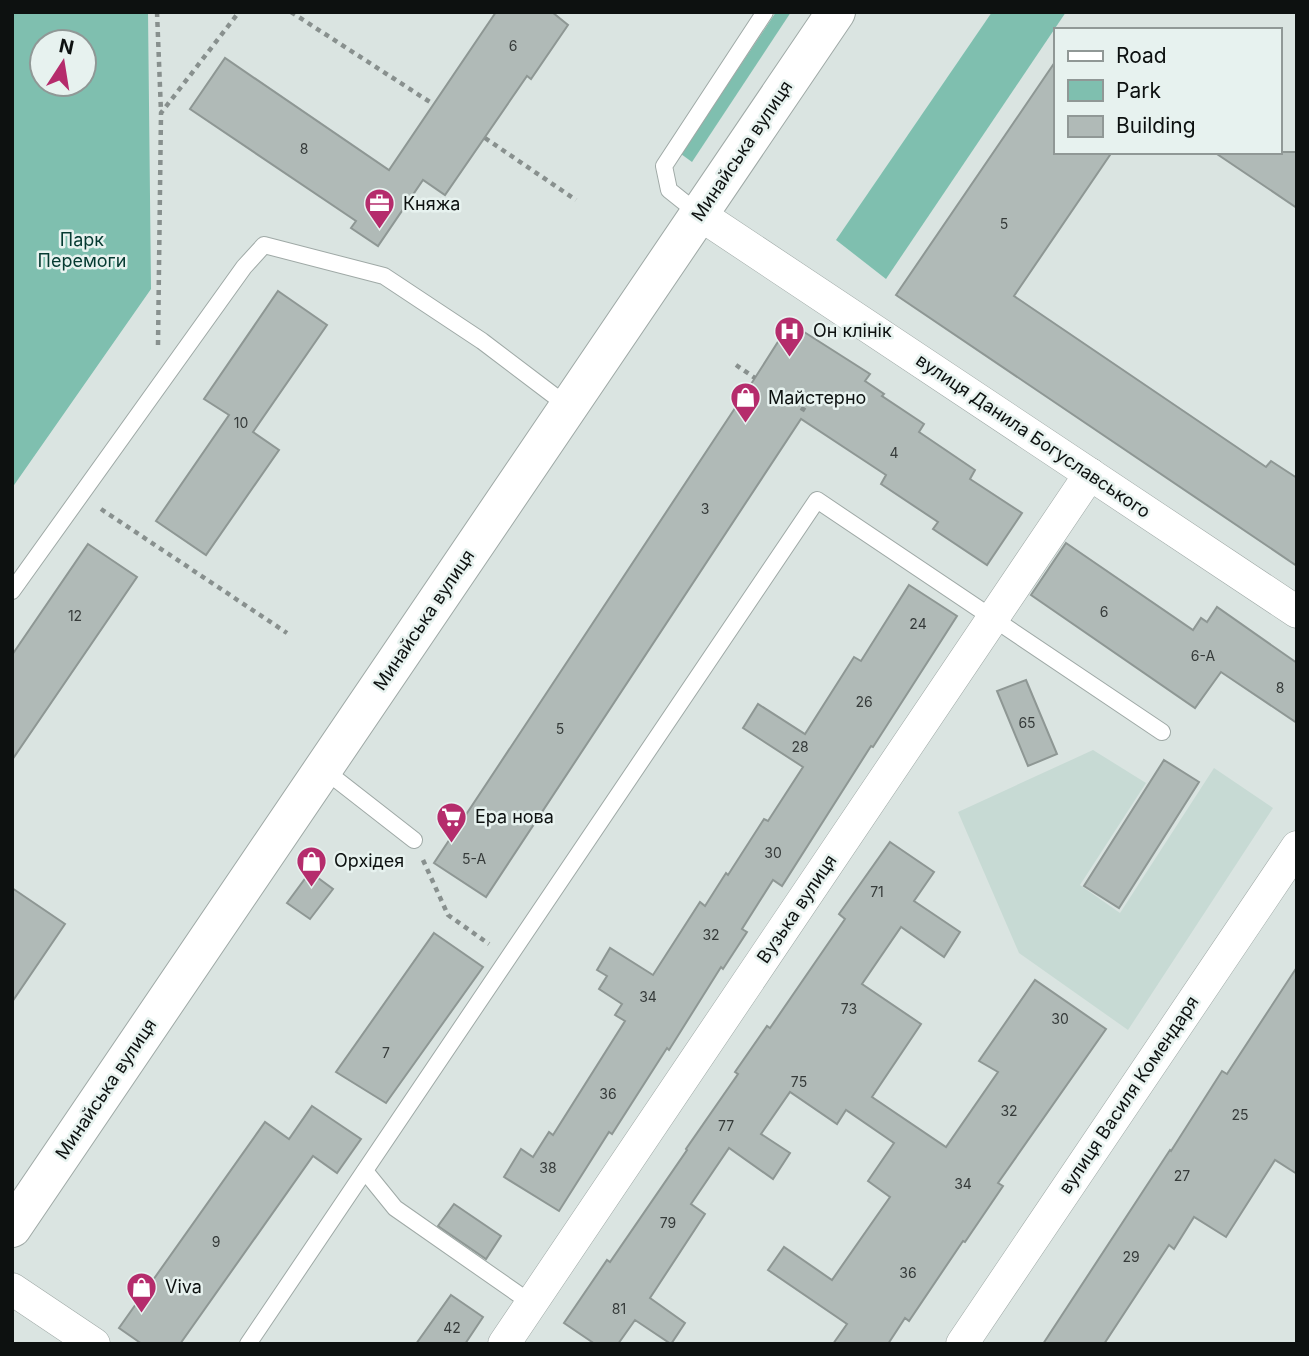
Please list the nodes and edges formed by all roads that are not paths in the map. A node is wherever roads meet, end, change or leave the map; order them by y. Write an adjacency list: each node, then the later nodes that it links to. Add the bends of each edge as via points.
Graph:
1 (765, 12): 3 (lane, via 664,166 669,190)
2 (836, 12): 3 (main road, Минайська вулиця)
3 (699, 214): 4 (main road, Минайська вулиця); 5 (street, вулиця Данила Богуславського)
4 (569, 407): 6 (lane, via 482,341 384,276 264,245); 10 (main road, Минайська вулиця)
5 (1090, 474): 7 (street, вулиця Данила Богуславського); 8 (street, Вузька вулиця)
6 (12, 591)
7 (1297, 612)
8 (993, 618): 9 (lane); 13 (lane, via 817,500); 16 (street, Вузька вулиця)
9 (1162, 732)
10 (323, 769): 11 (lane); 14 (main road, Минайська вулиця)
11 (414, 840)
12 (1297, 847): 20 (street, вулиця Василя Комендаря)
13 (365, 1171): 16 (lane, via 395,1208); 18 (lane)
14 (12, 1228)
15 (12, 1289): 17 (street)
16 (531, 1303): 19 (street, Вузька вулиця)
17 (94, 1344)
18 (248, 1344)
19 (504, 1344)
20 (962, 1344)

